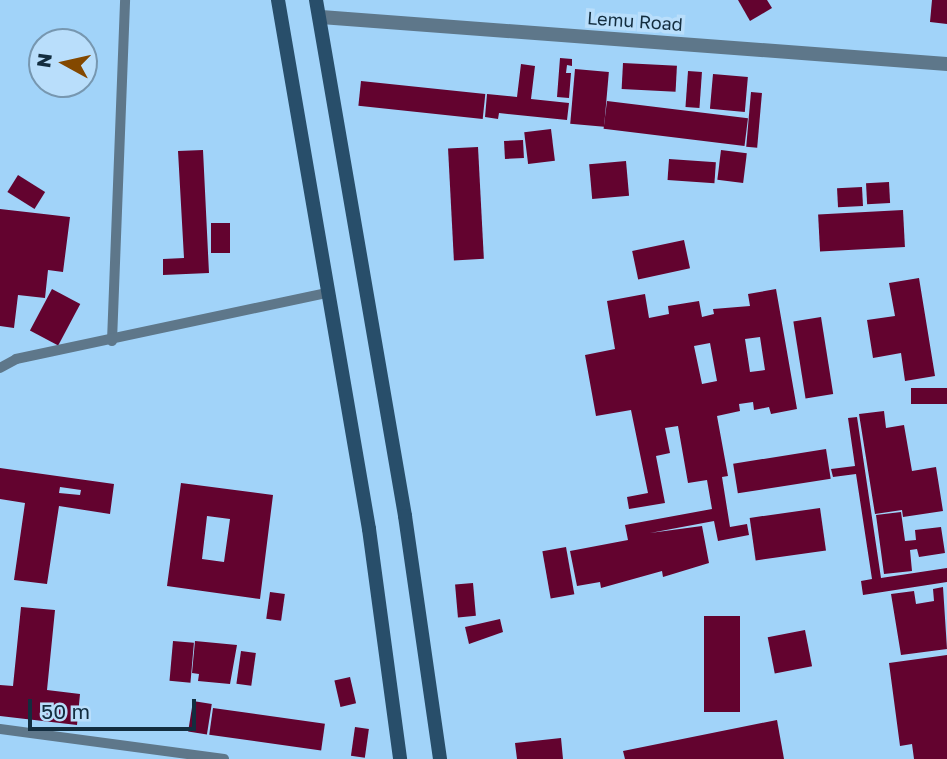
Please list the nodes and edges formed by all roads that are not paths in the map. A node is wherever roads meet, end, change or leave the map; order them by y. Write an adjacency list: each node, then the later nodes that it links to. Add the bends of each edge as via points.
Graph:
1 (125, 0): 7 (lane)
2 (278, 0): 6 (street)
3 (316, 0): 4 (street)
4 (321, 17): 5 (street, Lemu Road); 12 (street, via 405,516)
5 (947, 64)
6 (327, 293): 7 (lane, via 282,299); 11 (street, via 369,529)
7 (112, 341): 8 (lane, via 16,359)
8 (0, 368)
9 (0, 729): 10 (lane)
10 (225, 759)
11 (400, 759)
12 (440, 759)

